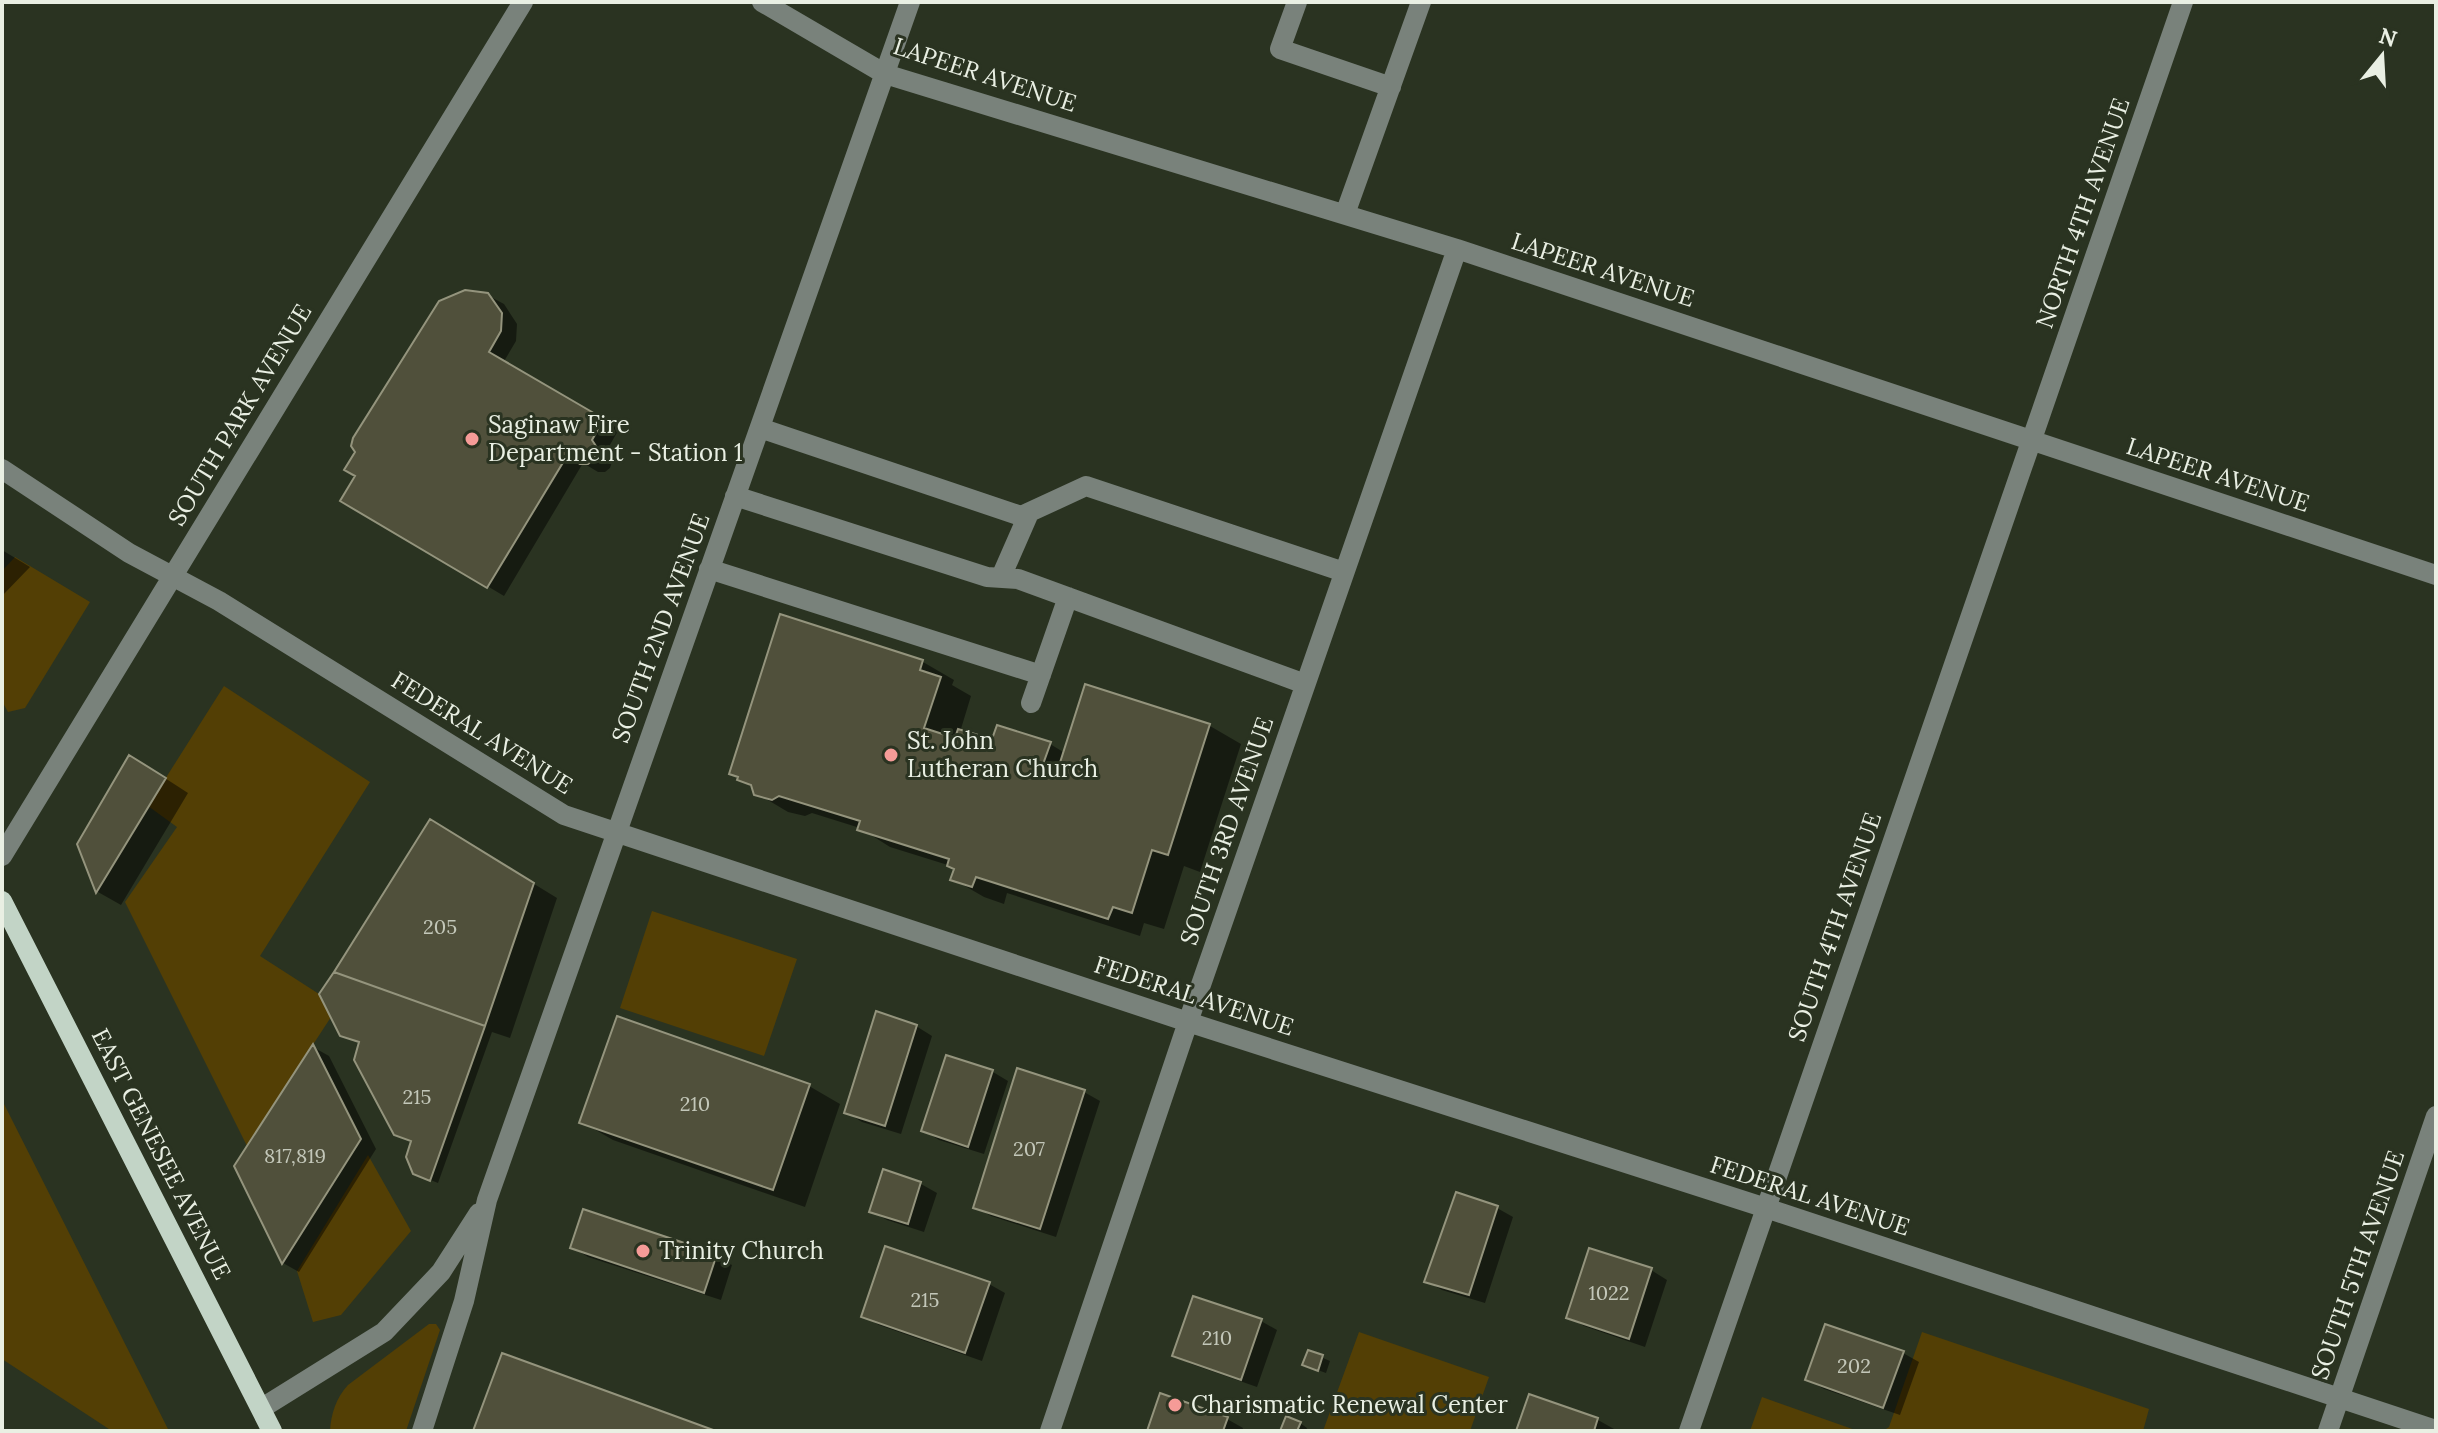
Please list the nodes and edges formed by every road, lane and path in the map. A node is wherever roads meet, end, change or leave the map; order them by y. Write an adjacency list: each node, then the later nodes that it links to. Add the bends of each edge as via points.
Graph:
1 (523, 2): 19 (street, SOUTH PARK AVENUE)
2 (762, 2): 7 (street, LAPEER AVENUE)
3 (910, 2): 7 (street, SOUTH 2ND AVENUE)
4 (1297, 2): 8 (street, via 1280,49)
5 (1421, 2): 8 (street)
6 (2183, 2): 12 (street, NORTH 4TH AVENUE)
7 (885, 74): 9 (street, LAPEER AVENUE); 11 (street, SOUTH 2ND AVENUE)
8 (1391, 87): 9 (street)
9 (1345, 214): 10 (street, LAPEER AVENUE)
10 (1457, 249): 12 (street, LAPEER AVENUE); 17 (street, SOUTH 3RD AVENUE)
11 (760, 428): 14 (street, SOUTH 2ND AVENUE); 15 (street, via 1021,516)
12 (2031, 441): 18 (street, LAPEER AVENUE); 31 (street, SOUTH 4TH AVENUE)
13 (2, 469): 19 (street, FEDERAL AVENUE)
14 (735, 496): 16 (street, SOUTH 2ND AVENUE); 20 (street, via 987,577)
15 (1029, 513): 17 (street, via 1086,486); 20 (street)
16 (709, 569): 22 (street); 25 (street, SOUTH 2ND AVENUE)
17 (1344, 572): 23 (street, SOUTH 3RD AVENUE)
18 (2436, 575)
19 (172, 576): 25 (street, FEDERAL AVENUE, via 564,815); 26 (street, SOUTH PARK AVENUE)
20 (1001, 577): 21 (street)
21 (1068, 597): 22 (street); 23 (street)
22 (1041, 675): 24 (street)
23 (1305, 684): 28 (street, SOUTH 3RD AVENUE)
24 (1031, 703)
25 (617, 831): 28 (street, FEDERAL AVENUE); 30 (street, SOUTH 2ND AVENUE)
26 (2, 856)
27 (2, 901): 33 (main road, EAST GENESEE AVENUE)
28 (1188, 1022): 31 (street, FEDERAL AVENUE); 37 (street, SOUTH 3RD AVENUE)
29 (2436, 1116): 32 (street, SOUTH 5TH AVENUE)
30 (487, 1200): 33 (street, SOUTH 2ND AVENUE, via 441,1272 384,1332); 36 (street, SOUTH 2ND AVENUE, via 464,1301)
31 (1766, 1208): 32 (street, FEDERAL AVENUE); 38 (street, SOUTH 4TH AVENUE)
32 (2340, 1398): 34 (street, FEDERAL AVENUE); 39 (street, SOUTH 5TH AVENUE)
33 (262, 1408): 35 (main road, EAST GENESEE AVENUE)
34 (2436, 1430)
35 (272, 1431)
36 (422, 1431)
37 (1050, 1431)
38 (1689, 1431)
39 (2328, 1431)

